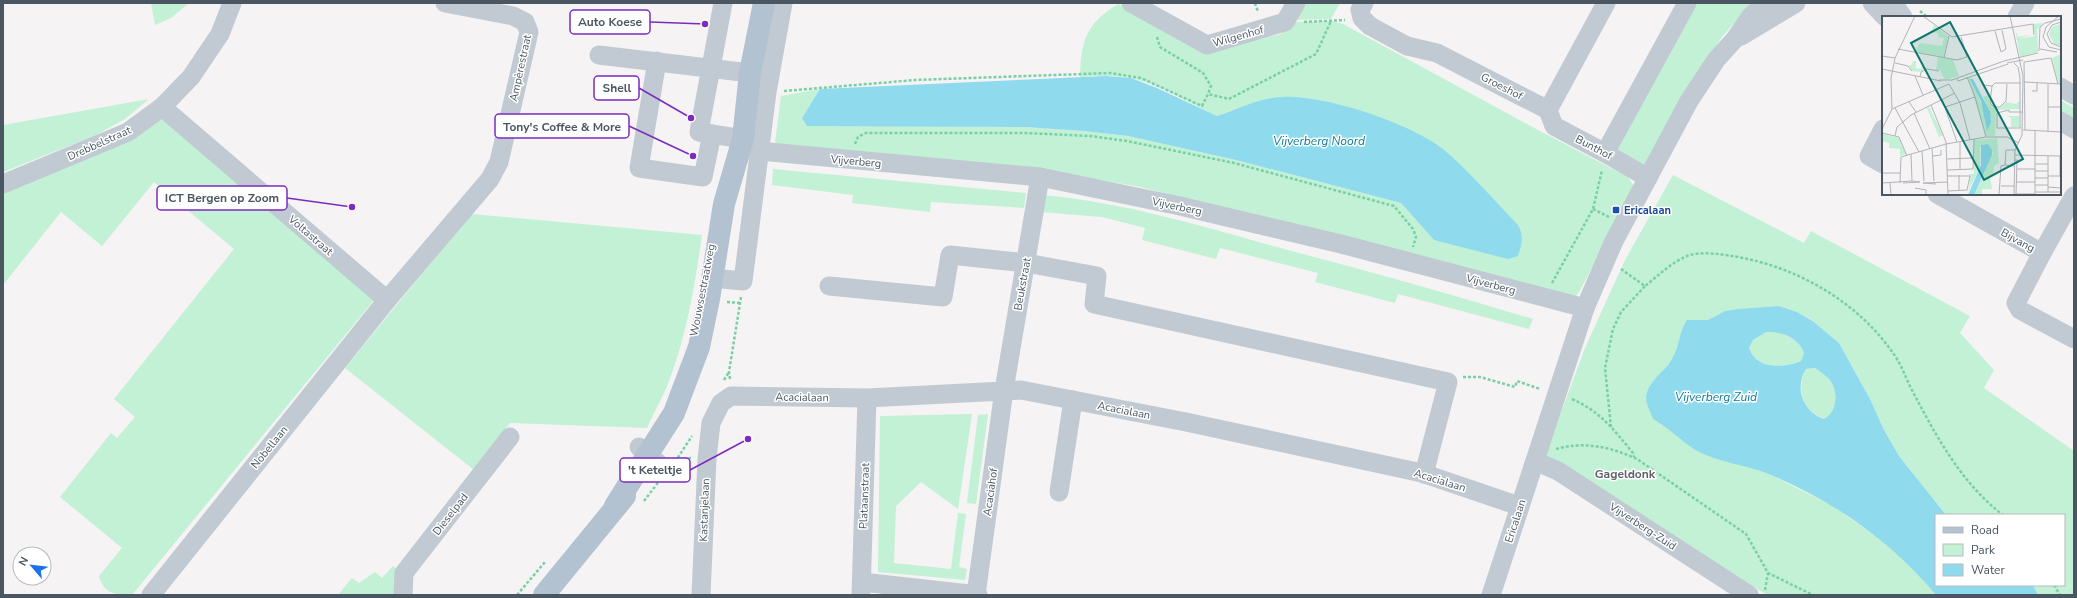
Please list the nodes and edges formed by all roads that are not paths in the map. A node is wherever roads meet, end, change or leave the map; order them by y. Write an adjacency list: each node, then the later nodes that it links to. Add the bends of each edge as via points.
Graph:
1 (232, 3): 26 (street, Drebbelstraat, via 216,40 191,77)
2 (444, 3): 44 (street, Ampèrestraat, via 513,16 525,22 529,32 499,162 493,173)
3 (723, 3): 22 (street)
4 (764, 3): 23 (main road, Wouwsestraatweg)
5 (783, 3): 32 (street, Wouwsestraatweg, via 767,92)
6 (1131, 3): 7 (street, Wilgenhof, via 1207,45 1285,22)
7 (1296, 3)
8 (1606, 3): 27 (street)
9 (1687, 3): 33 (street)
10 (1766, 3): 19 (street, Ericalaan, via 1750,17)
11 (1796, 3): 19 (street, Ericalaan)
12 (1872, 3): 16 (street)
13 (1893, 3): 17 (street)
14 (2025, 3): 18 (street)
15 (1363, 11): 27 (street, Groeshof, via 1370,26 1407,46 1437,53)
16 (1884, 16)
17 (1901, 16)
18 (2018, 16)
19 (1735, 39): 36 (street, Ericalaan, via 1716,60 1690,101)
20 (599, 55): 21 (street)
21 (657, 61): 22 (street); 31 (street, via 638,168 703,177)
22 (711, 69): 23 (street); 31 (street, via 699,132)
23 (750, 73): 32 (main road, Wouwsestraatweg)
24 (2061, 88): 25 (street)
25 (2074, 95)
26 (162, 107): 37 (street, Drebbelstraat, via 128,132); 44 (street, Voltastraat)
27 (1548, 110): 33 (street, Bunthof, via 1554,126)
28 (2061, 122): 29 (street)
29 (2074, 129)
30 (1882, 131): 34 (street, via 1869,156)
31 (712, 134): 32 (street, Vijverberg)
32 (751, 145): 35 (street, Vijverberg); 42 (street, Wouwsestraatweg); 42 (main road, Wouwsestraatweg, via 734,173 734,202)
33 (1605, 153): 36 (street, Bunthof)
34 (1882, 163)
35 (1040, 177): 41 (street, Beukstraat); 45 (street, Vijverberg, via 1180,206 1341,244)
36 (1648, 178): 45 (street, Ericalaan, via 1604,262)
37 (3, 184)
38 (1939, 195): 40 (street, Bijvang)
39 (2074, 196): 40 (street, Bijvang)
40 (2042, 253): 46 (street, via 2016,303 2020,310)
41 (1026, 263): 43 (street, via 950,255 942,297); 47 (street, Beukstraat); 53 (street, via 1097,276 1094,304 1448,382)
42 (726, 279): 59 (main road, Wouwsestraatweg, via 714,340 688,411 648,455 615,506)
43 (829, 286)
44 (386, 300): 57 (street, Nobellaan)
45 (1585, 308): 52 (street, Ericalaan)
46 (2074, 339)
47 (1004, 390): 48 (street, Acacialaan); 49 (street, Acacialaan, via 1021,390); 61 (street, Acaciahof)
48 (867, 398): 50 (street, Acacialaan, via 731,396); 56 (street, Plataanstraat)
49 (1073, 400): 53 (street, Acacialaan); 54 (street)
50 (721, 403): 60 (street, Kastanjelaan, via 711,423 707,459)
51 (510, 437): 58 (street, Dieselpad, via 404,573)
52 (1534, 461): 55 (street, Ericalaan); 63 (street, Vijverberg-Zuid, via 1558,471)
53 (1424, 474): 55 (street, Acacialaan)
54 (1059, 492)
55 (1519, 506): 62 (street, Ericalaan)
56 (862, 588): 61 (street)
57 (151, 595)
58 (403, 595)
59 (544, 595)
60 (701, 595)
61 (977, 595)
62 (1491, 595)
63 (1750, 595)

